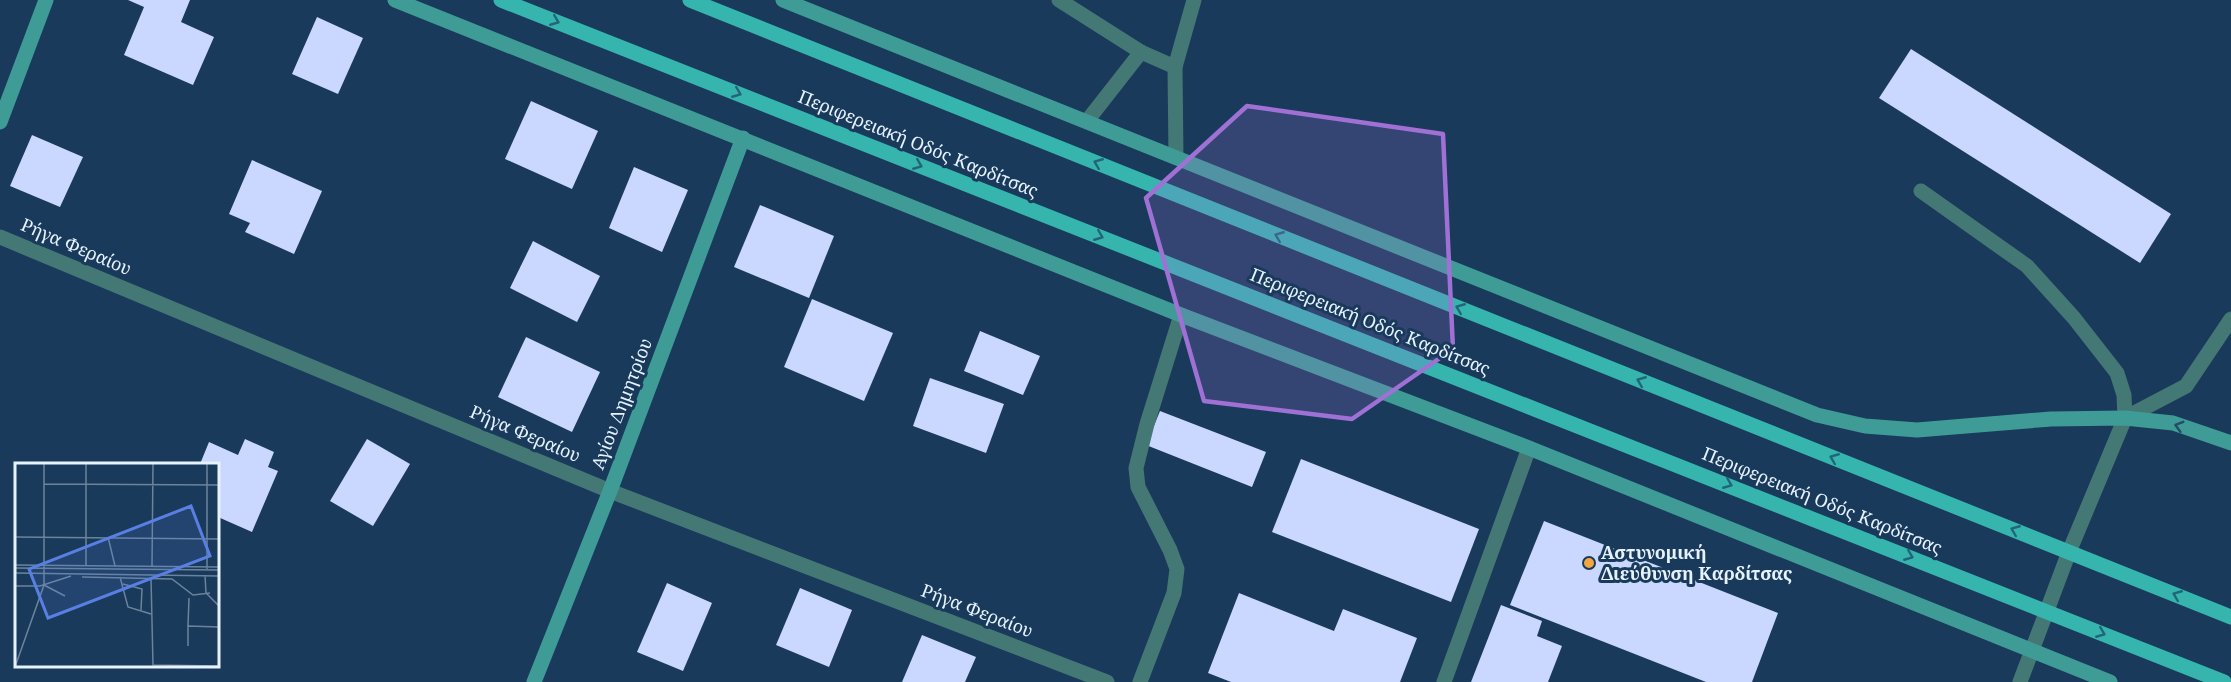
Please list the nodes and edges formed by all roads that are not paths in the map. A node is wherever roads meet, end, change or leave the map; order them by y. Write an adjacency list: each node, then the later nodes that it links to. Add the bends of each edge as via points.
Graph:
1 (46, 0): 12 (street)
2 (395, 0): 13 (street)
3 (501, 0): 24 (main road, Περιφερειακή Οδός Καρδίτσας, one-way to 24)
4 (690, 0): 23 (main road, one-way to 4)
5 (783, 0): 8 (street)
6 (1059, 0): 9 (street)
7 (1194, 0): 10 (street)
8 (810, 5): 11 (street)
9 (1141, 52): 10 (street); 11 (street)
10 (1175, 67): 14 (street)
11 (1087, 121): 14 (street)
12 (0, 122)
13 (743, 138): 17 (street); 22 (street, Αγίου Δημητρίου)
14 (1176, 157): 19 (street, via 1825,417 1865,426 1917,430 2051,419)
15 (1921, 191): 19 (street, via 2027,266 2117,373 2124,395)
16 (0, 237): 22 (street, Ρήγα Φεραίου)
17 (1181, 315): 21 (street); 29 (street, via 1136,468 1138,487 1177,569 1174,593)
18 (2231, 319): 19 (street, via 2187,386)
19 (2125, 418): 20 (street, one-way to 19, via 2173,423); 23 (street)
20 (2231, 443)
21 (1529, 448): 26 (street); 30 (street)
22 (610, 491): 27 (street, Αγίου Δημητρίου); 28 (street, Ρήγα Φεραίου)
23 (2069, 552): 24 (street); 25 (main road, one-way to 23)
24 (2047, 611): 26 (street); 33 (main road, Περιφερειακή Οδός Καρδίτσας, one-way to 33)
25 (2231, 617)
26 (2032, 651): 31 (street); 32 (street)
27 (534, 682)
28 (1107, 682)
29 (1140, 682)
30 (1444, 682)
31 (2020, 682)
32 (2110, 682)
33 (2224, 682)

